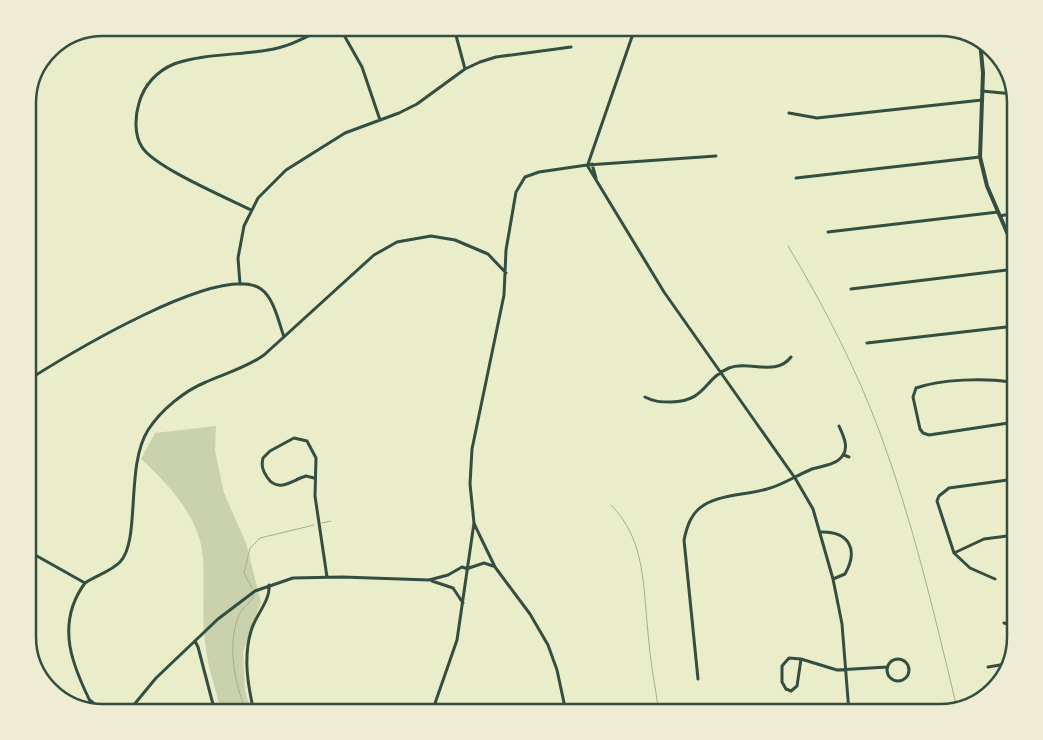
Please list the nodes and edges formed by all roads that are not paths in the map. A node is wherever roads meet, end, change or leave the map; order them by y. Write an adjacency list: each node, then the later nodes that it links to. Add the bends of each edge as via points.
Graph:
1 (307, 36): 19 (street, via 280,48 174,64 157,74 141,96 136,126 146,152 161,164)
2 (345, 36): 12 (street, via 362,67)
3 (456, 36): 7 (street)
4 (632, 36): 16 (street)
5 (571, 48): 7 (street, via 496,57)
6 (980, 50): 8 (street)
7 (465, 69): 12 (street, via 417,104)
8 (982, 91): 9 (street); 10 (street)
9 (1006, 93)
10 (982, 100): 11 (street, via 817,118); 14 (street)
11 (789, 112)
12 (380, 120): 19 (street, via 345,133 286,170 266,188)
13 (716, 156): 15 (street)
14 (980, 157): 17 (street); 20 (street, via 987,186)
15 (592, 164): 16 (street); 18 (street)
16 (587, 165): 18 (street); 25 (street, via 529,174 521,182 514,198)
17 (796, 178)
18 (598, 185): 32 (street, via 668,297)
19 (251, 210): 26 (street, via 239,249)
20 (999, 214): 21 (street); 22 (street); 23 (street)
21 (1007, 214)
22 (1007, 231)
23 (828, 232)
24 (1007, 270): 27 (street)
25 (506, 272): 29 (street, via 488,254 455,240 431,236 404,240 374,255); 43 (street, via 472,449 470,484)
26 (240, 284): 29 (street, via 256,286 265,293); 33 (street, via 188,296 150,312)
27 (851, 289)
28 (1007, 327): 30 (street)
29 (284, 337): 56 (street, via 244,367 196,386 157,418 137,456 129,548 109,572)
30 (867, 343)
31 (791, 357): 32 (street, via 778,367 740,366)
32 (721, 373): 35 (street, via 696,397 688,400 658,402); 41 (street)
33 (36, 375)
34 (1007, 382): 36 (street, via 976,380 926,385 916,388 913,397 920,429 929,435)
35 (645, 397)
36 (1007, 423)
37 (839, 426): 38 (street, via 845,442)
38 (844, 455): 39 (street); 41 (street, via 834,463)
39 (850, 457)
40 (314, 478): 40 (street, via 306,476 276,486 264,473 263,458 290,440 303,438 314,451); 52 (street)
41 (795, 478): 44 (street, via 813,509); 67 (street, via 768,489 705,505 693,515 686,529 684,554)
42 (1007, 481): 46 (street, via 949,488 939,496 939,510)
43 (474, 523): 48 (street); 50 (street)
44 (820, 532): 53 (street); 53 (street, via 838,533 846,537 850,547 846,574)
45 (1007, 536): 46 (street, via 984,539)
46 (954, 553): 55 (street, via 970,568)
47 (36, 555): 56 (street)
48 (469, 558): 49 (street); 51 (street)
49 (462, 567): 51 (street); 54 (street)
50 (495, 567): 51 (street, via 484,563); 75 (street, via 527,609 548,645)
51 (468, 568): 58 (street)
52 (327, 577): 54 (street); 57 (street, via 293,578)
53 (832, 579): 66 (street, via 842,624)
54 (429, 580): 58 (street, via 453,588)
55 (995, 580)
56 (85, 583): 68 (street, via 70,612 67,630 73,663)
57 (269, 585): 61 (street, via 246,596); 73 (street, via 269,595 255,619 247,650 248,689)
58 (463, 604): 74 (street, via 453,654)
59 (1004, 623): 60 (street)
60 (1007, 624)
61 (195, 641): 71 (street); 72 (street)
62 (801, 659): 62 (street, via 789,658 782,666 782,682 786,689 791,691 797,686); 66 (street)
63 (1000, 665): 65 (street)
64 (887, 667): 64 (street, via 894,659 901,660 907,666 907,675 901,680 893,680); 66 (street)
65 (988, 667)
66 (847, 670): 76 (street)
67 (698, 679)
68 (87, 696): 69 (street); 70 (street)
69 (90, 702)
70 (93, 703)
71 (134, 704)
72 (213, 704)
73 (252, 704)
74 (435, 704)
75 (564, 704)
76 (849, 704)

